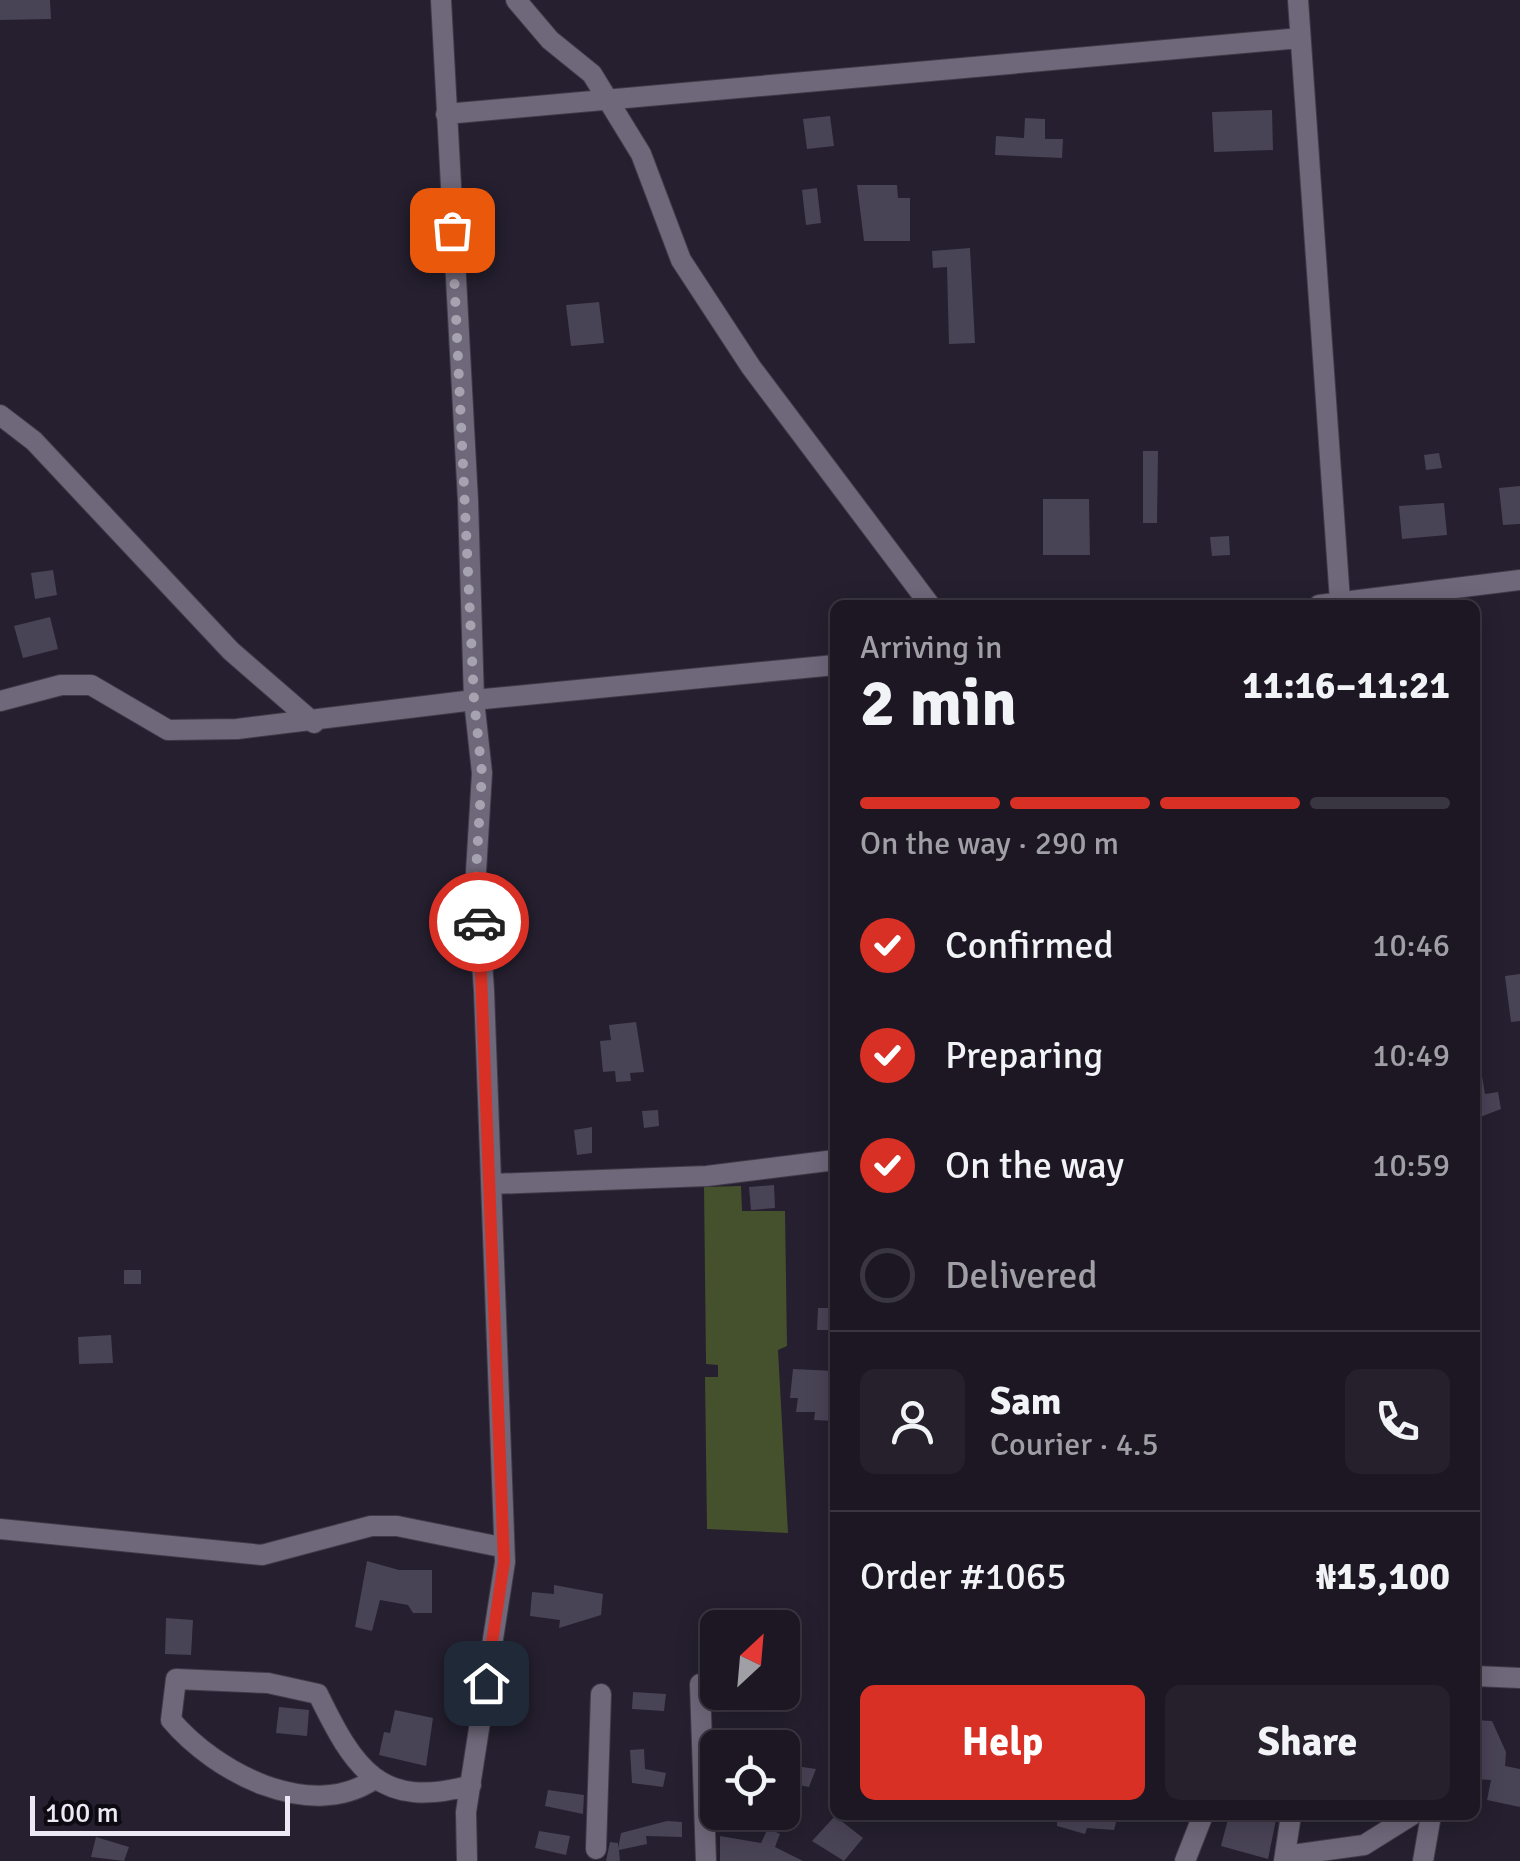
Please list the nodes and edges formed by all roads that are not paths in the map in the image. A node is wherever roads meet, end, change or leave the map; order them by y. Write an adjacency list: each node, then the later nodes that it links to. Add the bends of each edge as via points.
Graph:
1 (441, 0): 6 (street)
2 (516, 0): 5 (street, via 592,74)
3 (1298, 0): 4 (street)
4 (1300, 38): 5 (street); 10 (street)
5 (606, 98): 6 (street); 9 (street, via 641,154 681,260 751,367)
6 (446, 114): 14 (street)
7 (0, 415): 15 (street, via 34,441 230,651)
8 (1520, 580): 11 (street)
9 (926, 600)
10 (1330, 600)
11 (1355, 600)
12 (830, 665): 14 (street)
13 (0, 700): 15 (street, via 61,684 91,685 168,730)
14 (474, 700): 15 (street); 17 (street, via 482,773 476,872)
15 (314, 723)
16 (830, 1161): 17 (street, via 708,1176)
17 (492, 1184): 19 (street)
18 (0, 1529): 19 (street, via 262,1555 371,1526 397,1526)
19 (502, 1547): 25 (street)
20 (1480, 1676): 21 (street)
21 (1520, 1678)
22 (601, 1694): 30 (street)
23 (701, 1710): 33 (street)
24 (374, 1780): 24 (street, via 340,1739 318,1694 268,1683 176,1678 171,1720 191,1743 261,1786 354,1793); 25 (street, via 438,1795)
25 (471, 1785): 32 (street)
26 (1201, 1820): 34 (street)
27 (1290, 1820): 31 (street)
28 (1404, 1820): 31 (street, via 1364,1845)
29 (1430, 1820): 35 (street)
30 (592, 1857)
31 (1284, 1858)
32 (467, 1861)
33 (706, 1861)
34 (1185, 1861)
35 (1423, 1861)

